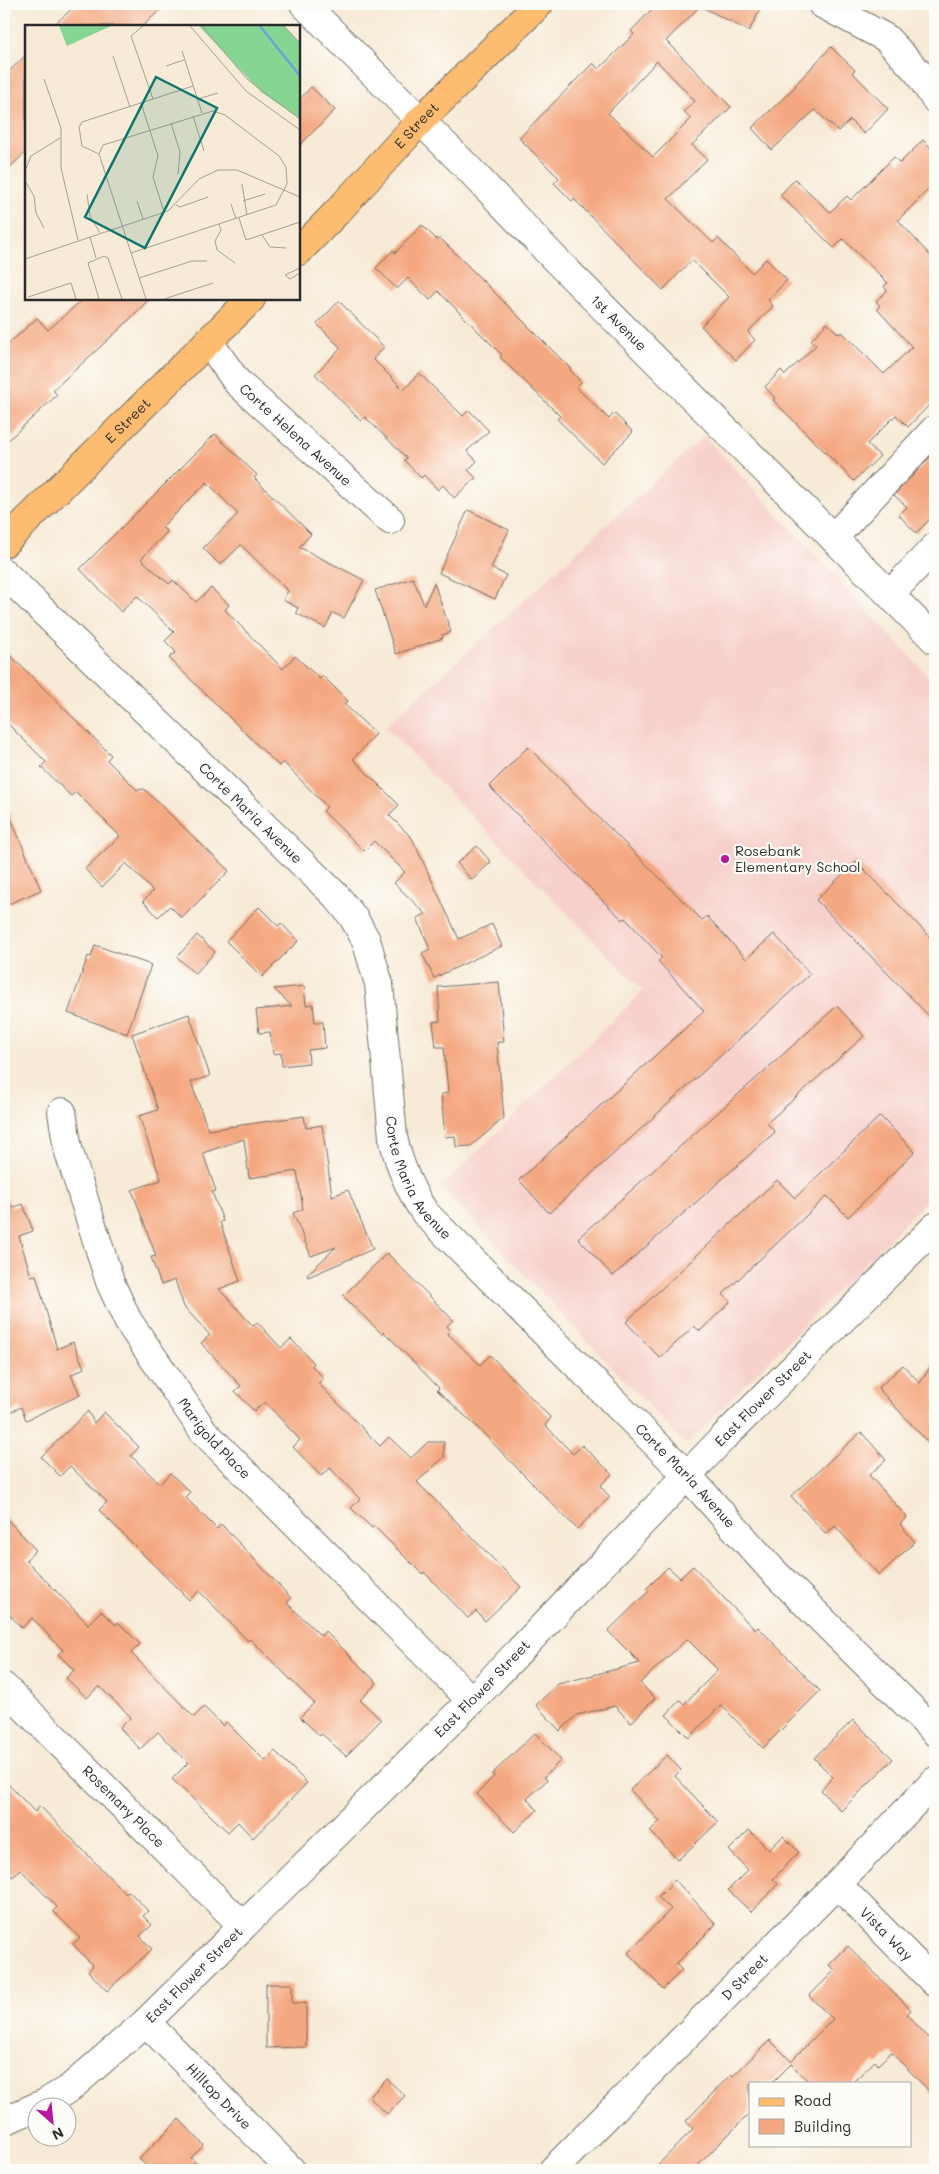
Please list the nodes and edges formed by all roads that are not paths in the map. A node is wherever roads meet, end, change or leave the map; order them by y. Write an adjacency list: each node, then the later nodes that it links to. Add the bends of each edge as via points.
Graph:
1 (304, 4): 5 (street, 1st Avenue)
2 (539, 4): 5 (main road, E Street)
3 (822, 4): 4 (street, via 886,38 918,72)
4 (935, 99)
5 (421, 120): 6 (main road, E Street); 11 (street, 1st Avenue)
6 (300, 250)
7 (250, 300): 8 (main road, E Street)
8 (208, 341): 10 (street, Corte Helena Avenue, via 237,382); 12 (main road, E Street)
9 (935, 429): 11 (street)
10 (390, 520)
11 (833, 538): 15 (street, 1st Avenue)
12 (4, 543)
13 (935, 547): 15 (street)
14 (4, 573): 19 (street, Corte Maria Avenue, via 325,885 353,917 369,947 380,984 393,1137 403,1173 417,1202)
15 (890, 594): 16 (street, 1st Avenue)
16 (935, 640)
17 (62, 1112): 21 (street, Marigold Place, via 68,1150 110,1282 128,1321 180,1399 204,1432)
18 (935, 1227): 19 (street, East Flower Street)
19 (688, 1476): 21 (street, East Flower Street); 22 (street, Corte Maria Avenue, via 773,1571)
20 (4, 1687): 25 (street, Rosemary Place)
21 (471, 1700): 25 (street, East Flower Street)
22 (935, 1732)
23 (935, 1782): 24 (street, D Street)
24 (837, 1884): 26 (street, Vista Way); 30 (street, D Street)
25 (243, 1926): 27 (street, East Flower Street)
26 (935, 1983)
27 (146, 2022): 28 (street, East Flower Street, via 70,2088 45,2103); 29 (street, Hilltop Drive)
28 (4, 2120)
29 (284, 2168)
30 (553, 2170)

